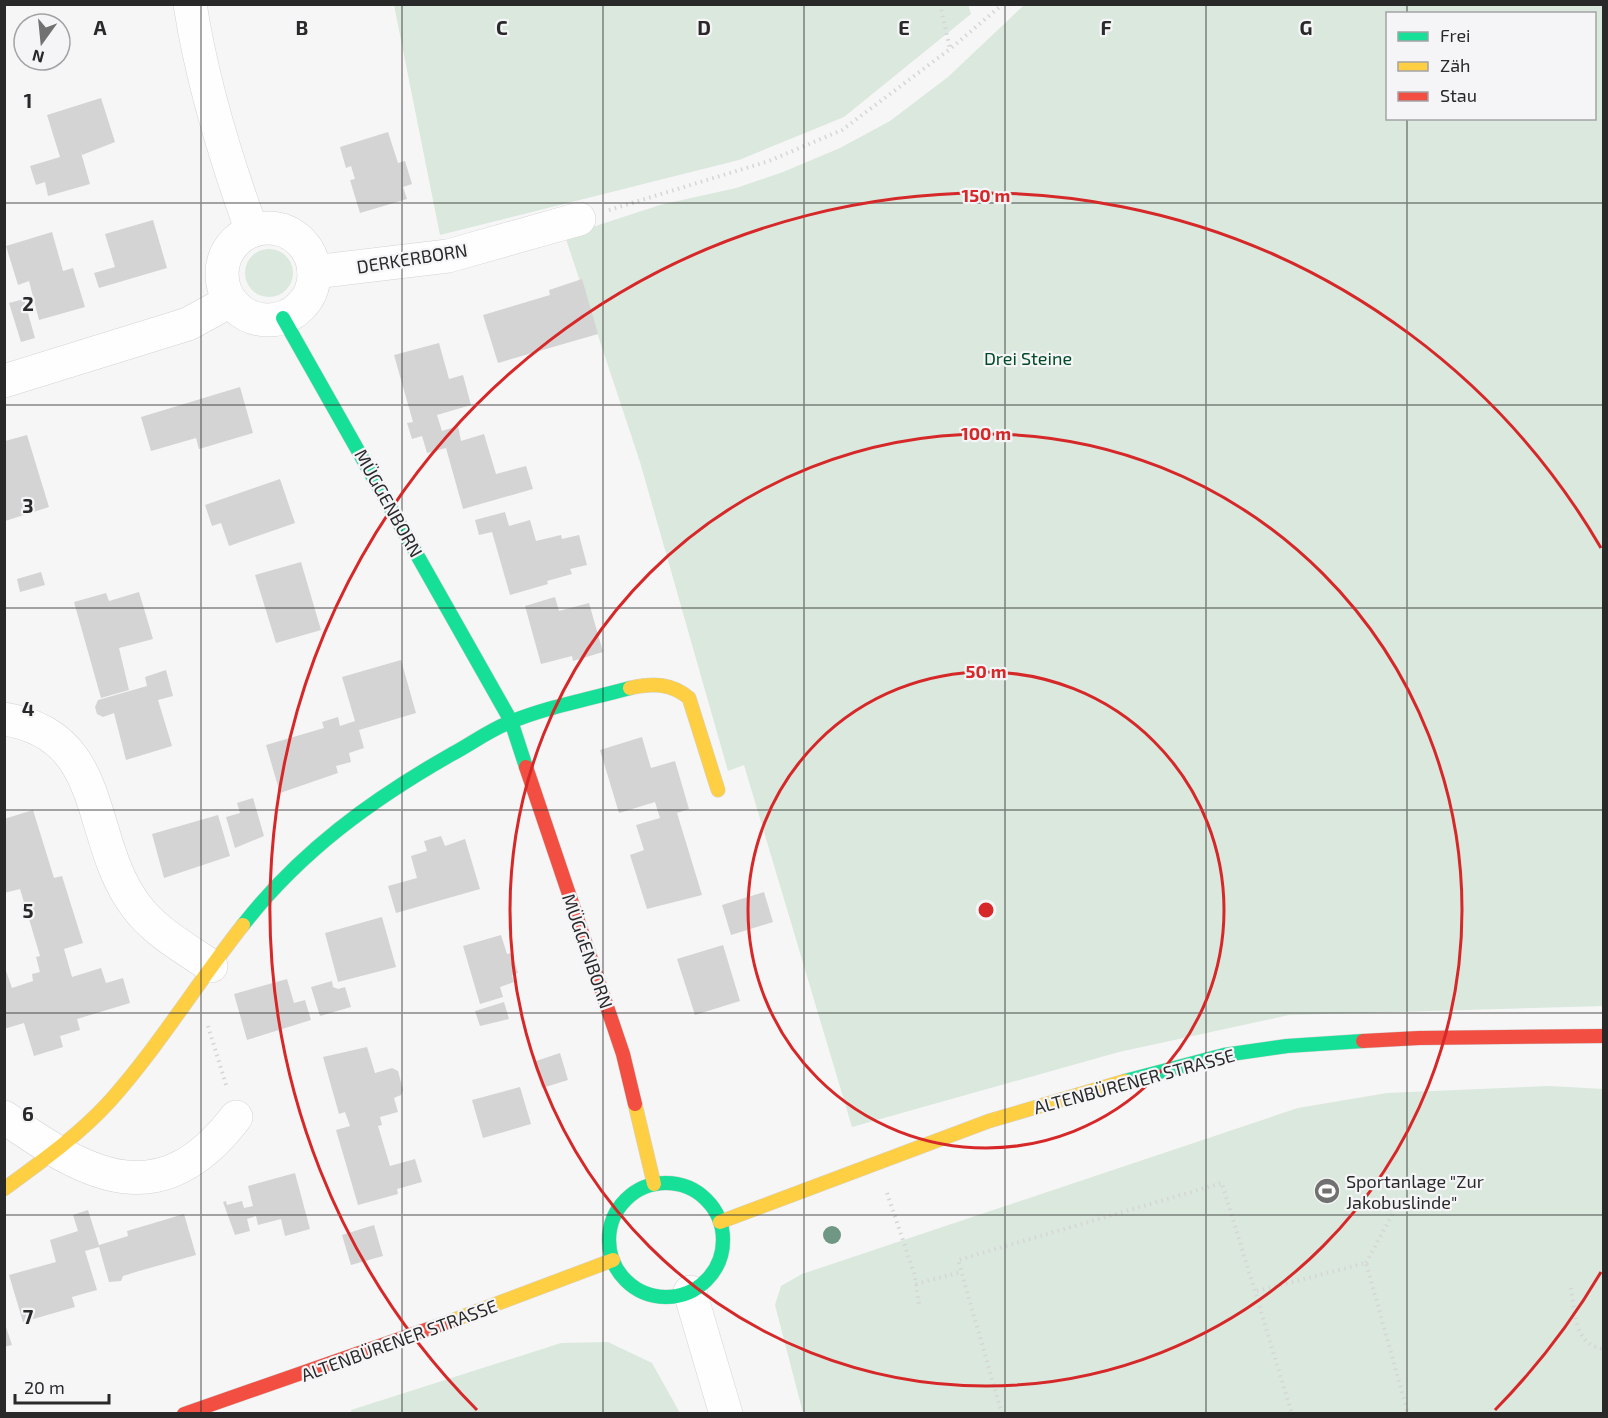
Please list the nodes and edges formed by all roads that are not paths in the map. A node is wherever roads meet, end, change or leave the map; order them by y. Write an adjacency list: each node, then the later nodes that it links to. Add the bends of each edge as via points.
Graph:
1 (190, 4): 3 (street, via 197,54)
2 (579, 219): 4 (street, DERKERBORN, via 448,256)
3 (252, 231): 4 (street, via 269,228 300,241); 5 (street, via 237,239 227,252 222,268 223,286)
4 (314, 272): 6 (street, via 306,300)
5 (230, 301): 6 (street, via 254,318); 7 (street, via 188,324)
6 (283, 318): 9 (street, MÜGGENBORN)
7 (4, 381)
8 (4, 718): 11 (street, via 44,730 68,749 87,782 123,886 136,906)
9 (511, 721): 10 (street, via 642,686 670,684 681,688 689,698); 11 (street, via 426,769 328,837 282,879); 16 (street, MÜGGENBORN, via 623,1054)
10 (718, 790)
11 (204, 976): 15 (street, via 121,1087)
12 (1604, 1036): 18 (street, ALTENBÜRENER STRASSE, via 1419,1038 1255,1050 1177,1066 989,1121)
13 (4, 1117): 15 (street)
14 (236, 1117): 15 (street, via 224,1133 193,1158 177,1169 151,1176 110,1175)
15 (54, 1152): 17 (street)
16 (654, 1184): 18 (street, via 670,1183 701,1195); 19 (street, via 638,1190 616,1213 610,1228)
17 (4, 1189)
18 (720, 1222): 20 (street, via 722,1249 718,1263 702,1284)
19 (613, 1260): 20 (street, via 622,1276 654,1296); 21 (street, ALTENBÜRENER STRASSE, via 243,1397)
20 (690, 1292): 22 (street)
21 (184, 1413)
22 (726, 1413)

